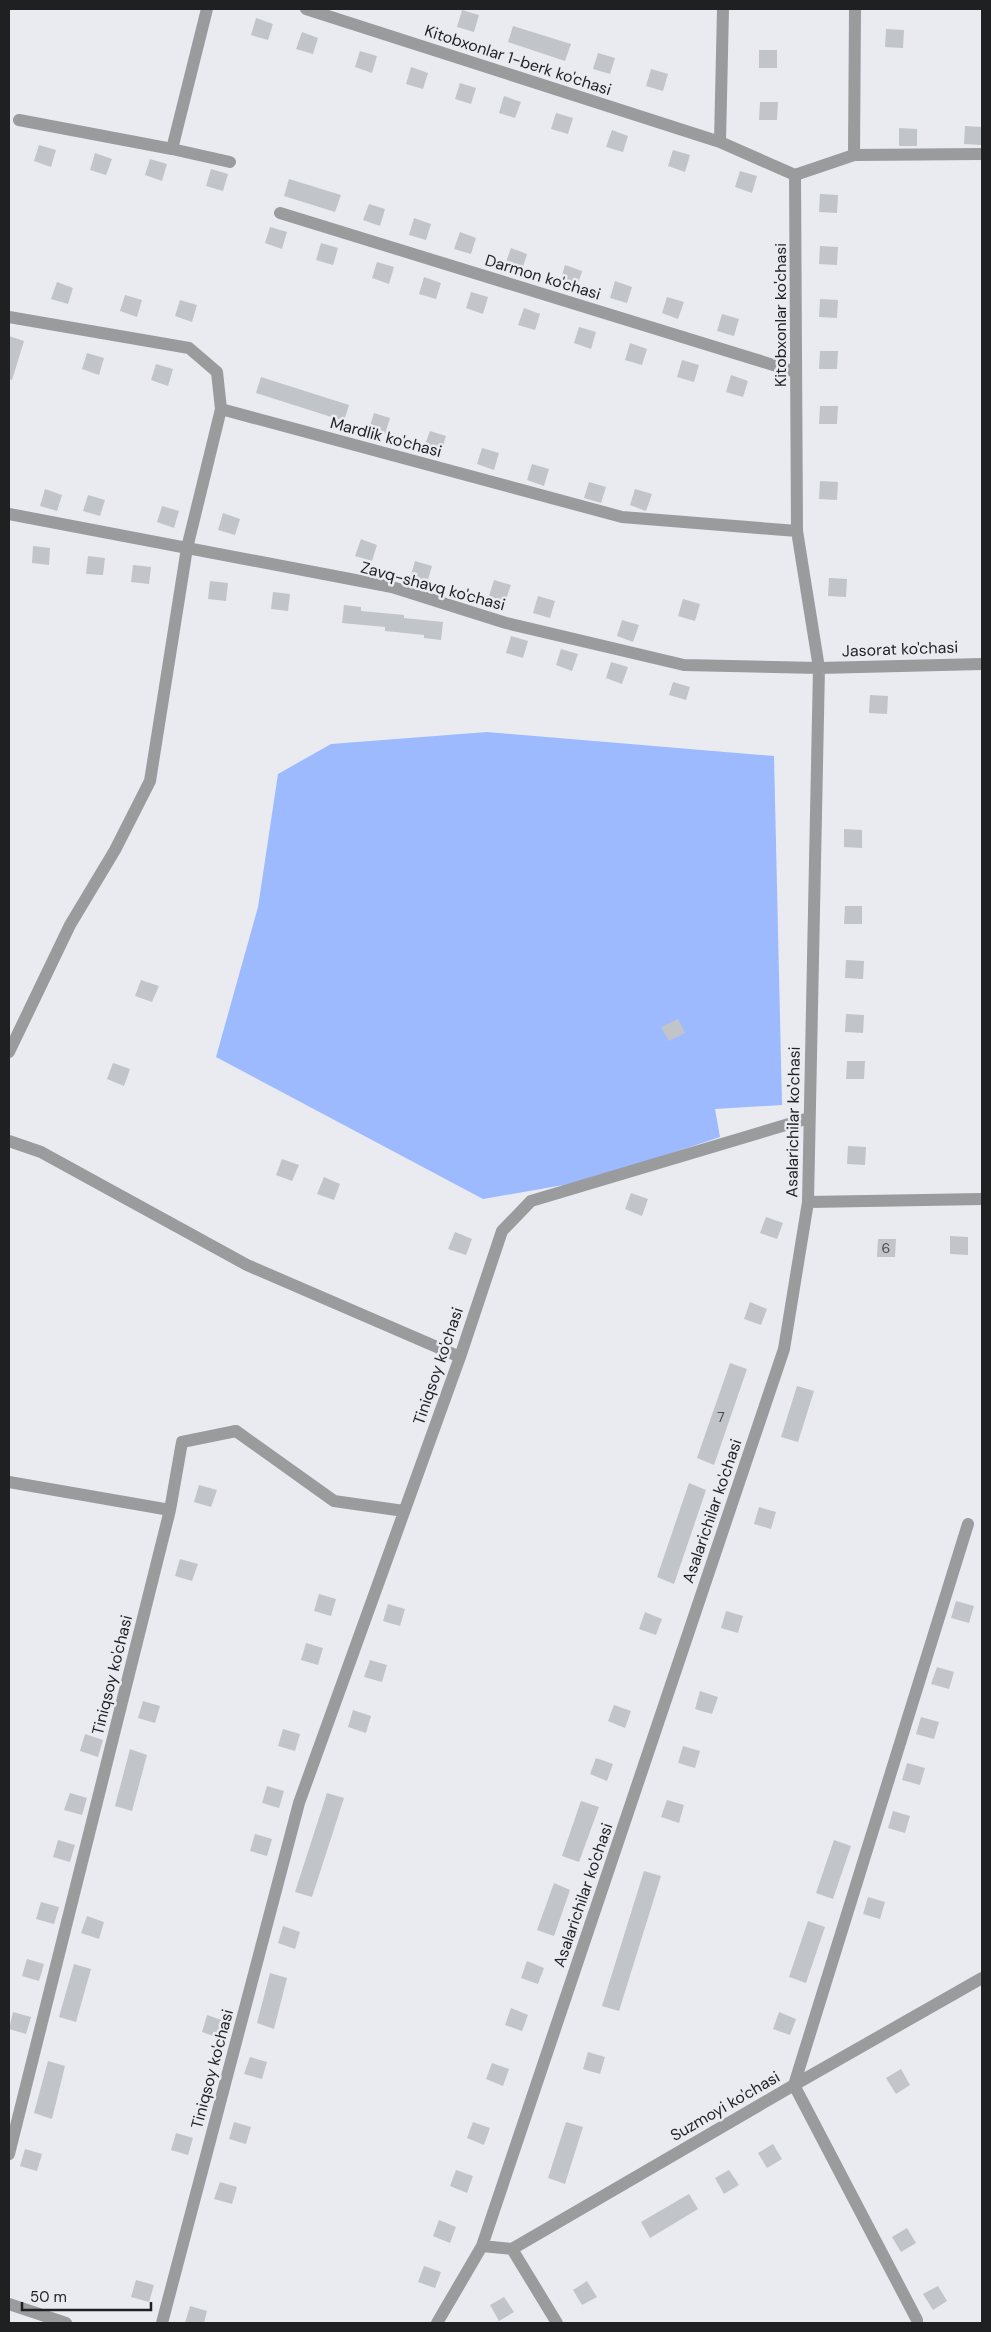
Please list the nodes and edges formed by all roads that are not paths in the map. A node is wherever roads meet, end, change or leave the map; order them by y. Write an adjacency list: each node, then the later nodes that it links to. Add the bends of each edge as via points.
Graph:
1 (207, 9): 7 (street)
2 (306, 9): 6 (street, Kitobxonlar 1-berk ko'chasi)
3 (723, 9): 6 (street)
4 (855, 9): 9 (street)
5 (19, 120): 7 (street)
6 (720, 142): 11 (street)
7 (172, 149): 10 (street)
8 (982, 154): 9 (street)
9 (854, 155): 11 (street)
10 (230, 162)
11 (795, 175): 14 (street, Kitobxonlar ko'chasi)
12 (280, 213): 14 (street, Darmon ko'chasi)
13 (9, 317): 15 (street, via 189,348 217,372)
14 (796, 372): 17 (street, Kitobxonlar ko'chasi)
15 (221, 410): 17 (street, Mardlik ko'chasi, via 622,517); 18 (street)
16 (9, 514): 18 (street, Zavq-shavq ko'chasi)
17 (797, 531): 20 (street, Kitobxonlar ko'chasi)
18 (187, 548): 20 (street, Zavq-shavq ko'chasi, via 392,588 506,623 684,665); 21 (street, via 150,781 115,850 70,925)
19 (982, 664): 20 (street, Jasorat ko'chasi)
20 (819, 668): 22 (street, Asalarichilar ko'chasi)
21 (9, 1052)
22 (809, 1118): 25 (street, Asalarichilar ko'chasi); 26 (street, Tiniqsoy ko'chasi, via 530,1201 502,1231)
23 (9, 1141): 26 (street, via 40,1152 247,1265)
24 (982, 1199): 25 (street)
25 (808, 1202): 34 (street, Asalarichilar ko'chasi, via 784,1349)
26 (460, 1357): 29 (street, Tiniqsoy ko'chasi)
27 (9, 1482): 28 (street)
28 (170, 1510): 29 (street, Tiniqsoy ko'chasi, via 182,1442 236,1431 334,1501); 33 (street, Tiniqsoy ko'chasi)
29 (404, 1511): 38 (street, Tiniqsoy ko'chasi, via 299,1804)
30 (968, 1524): 32 (street)
31 (982, 1978): 32 (street, Suzmoyi ko'chasi)
32 (794, 2085): 35 (street, Suzmoyi ko'chasi); 41 (street)
33 (9, 2154)
34 (482, 2246): 35 (street); 39 (street, Asalarichilar ko'chasi)
35 (512, 2249): 40 (street)
36 (9, 2304): 37 (street)
37 (66, 2323)
38 (162, 2323)
39 (437, 2323)
40 (556, 2323)
41 (917, 2323)

